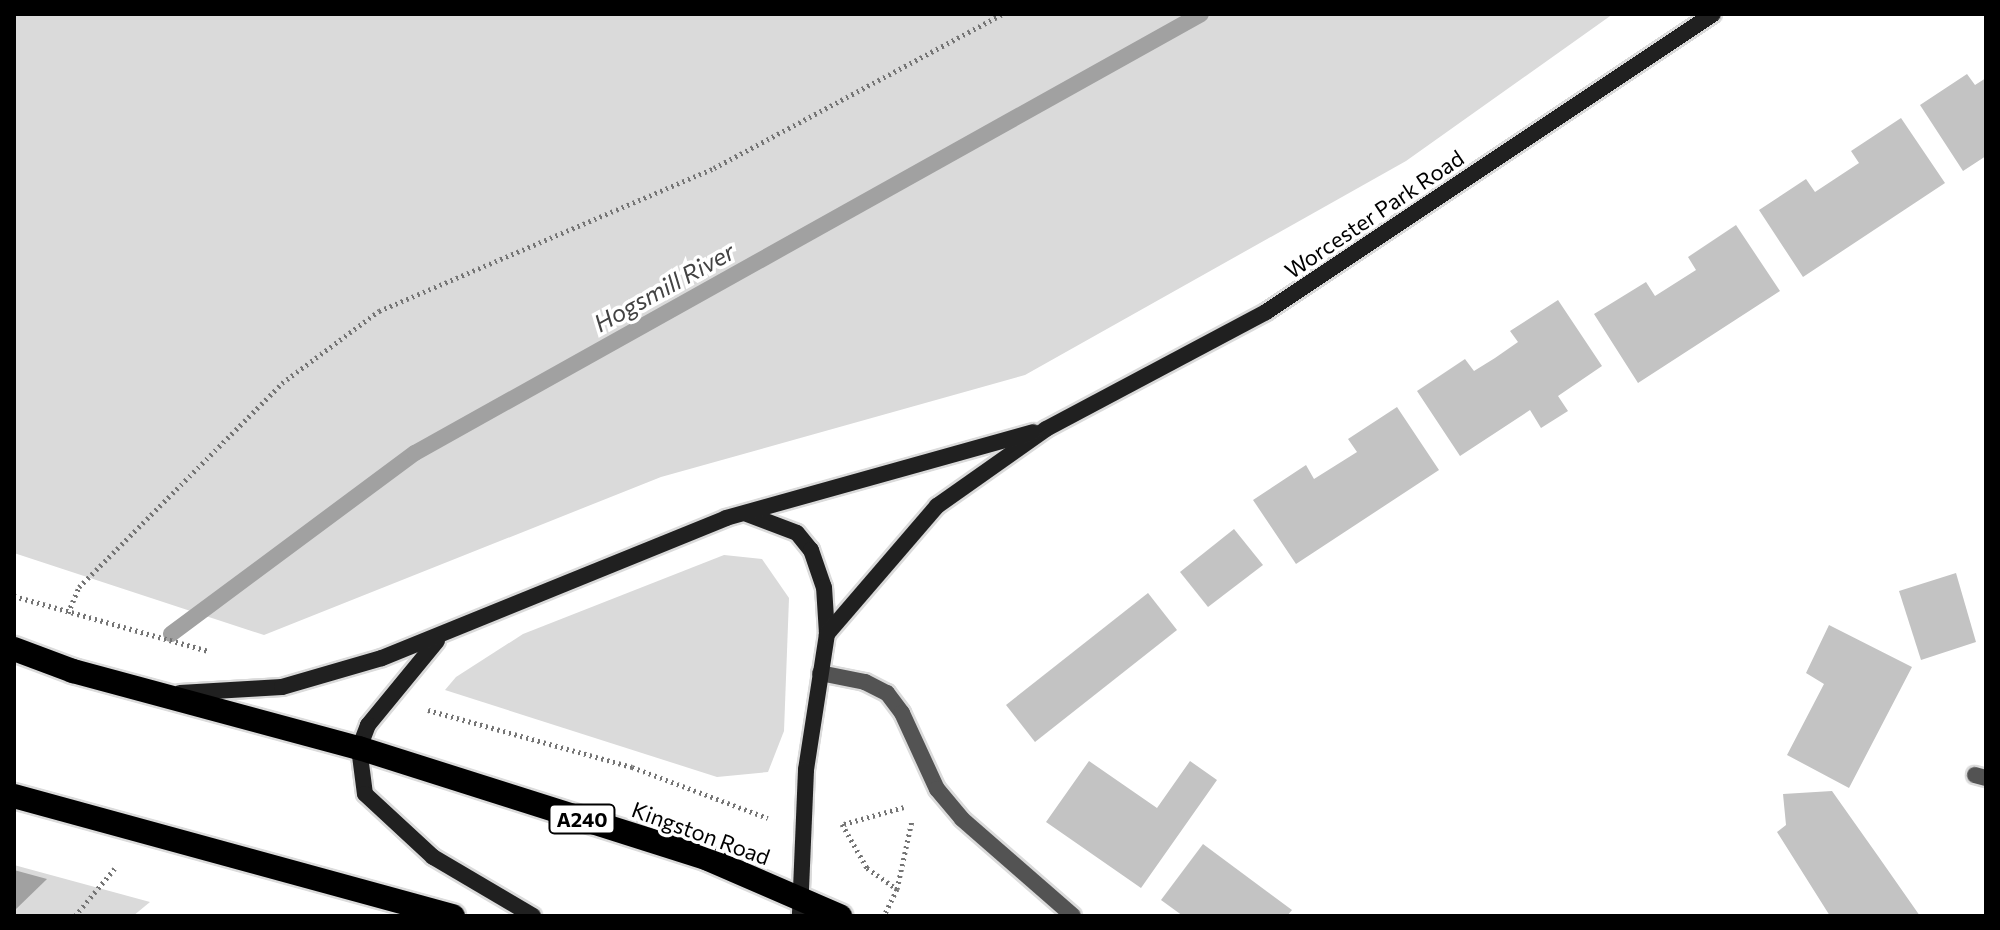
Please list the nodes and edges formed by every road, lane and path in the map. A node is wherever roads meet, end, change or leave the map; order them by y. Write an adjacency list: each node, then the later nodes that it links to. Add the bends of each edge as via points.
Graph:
1 (1003, 14): 6 (path, via 714,168 379,311 282,383 79,587)
2 (1713, 14): 3 (main road, Worcester Park Road, via 1266,312)
3 (1046, 429): 4 (main road); 7 (main road, via 937,506)
4 (745, 513): 7 (main road, via 797,533 811,550 824,587); 8 (main road, via 545,590)
5 (14, 596): 6 (path)
6 (68, 613): 10 (path)
7 (827, 634): 11 (main road)
8 (438, 639): 12 (main road, via 282,687); 14 (main road, via 386,699)
9 (14, 649): 12 (highway, A240)
10 (210, 651)
11 (820, 673): 21 (main road, via 806,770); 27 (street, via 865,682 887,693 902,713 937,789 962,819)
12 (151, 692): 14 (highway, A240)
13 (421, 708): 16 (path, via 632,767)
14 (359, 748): 21 (highway, Kingston Road / A240, via 708,859); 24 (main road, via 365,794 401,832)
15 (14, 796): 23 (highway)
16 (781, 821)
17 (834, 824): 18 (path)
18 (844, 824): 20 (path, via 867,868); 20 (path, via 915,804)
19 (117, 866): 22 (path)
20 (897, 889): 26 (path)
21 (800, 908): 25 (highway, Kingston Road / A240)
22 (75, 916)
23 (453, 916)
24 (533, 916)
25 (840, 916)
26 (884, 916)
27 (1073, 916)

